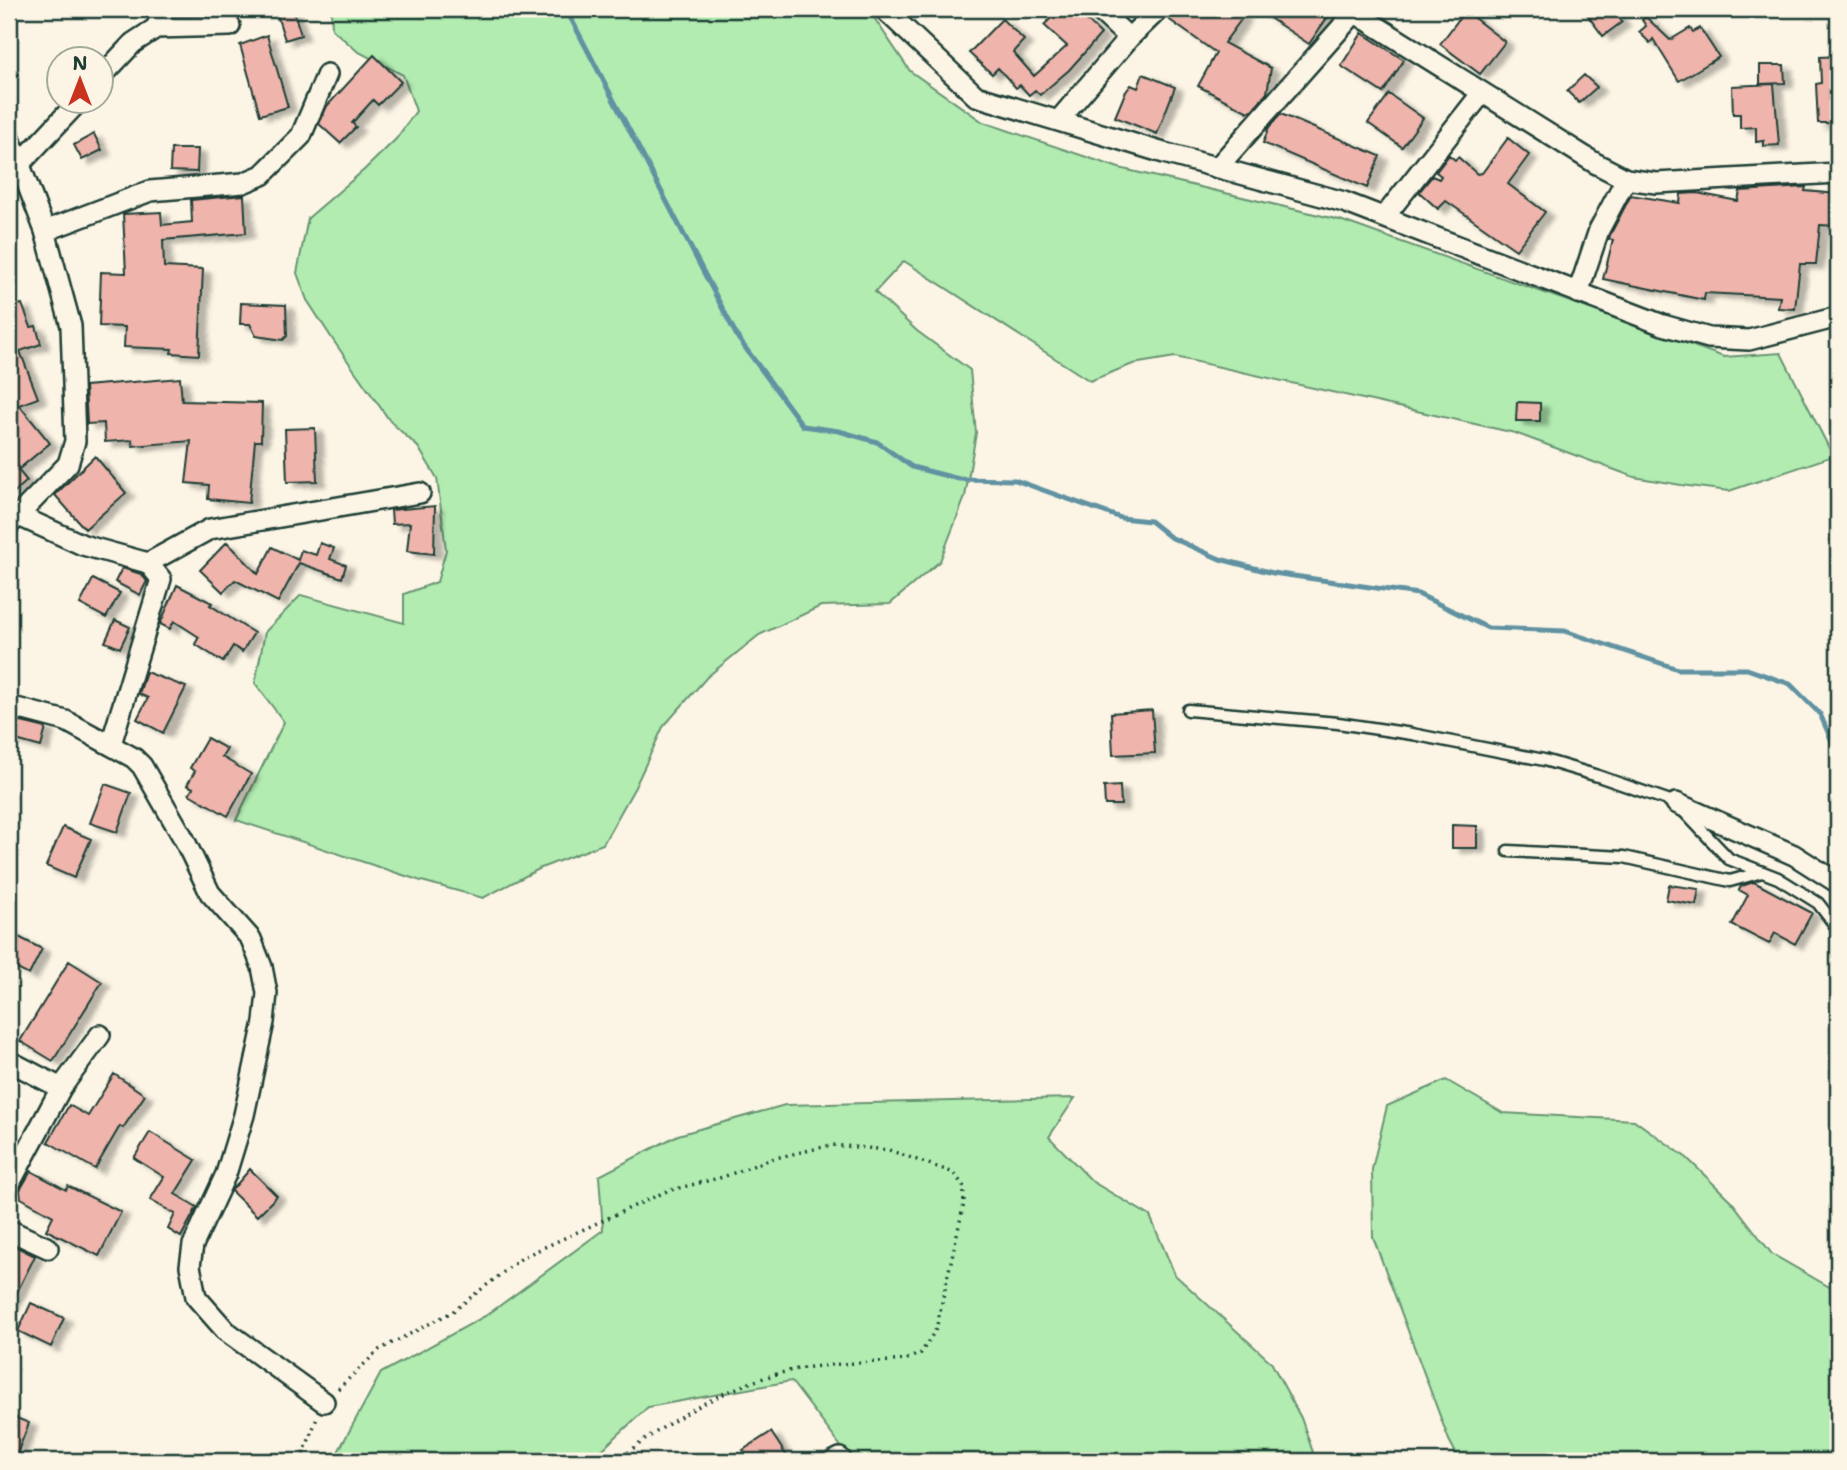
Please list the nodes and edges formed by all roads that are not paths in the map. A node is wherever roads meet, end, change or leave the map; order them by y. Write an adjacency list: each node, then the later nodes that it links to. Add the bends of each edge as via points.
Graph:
1 (164, 9): 7 (street)
2 (884, 9): 13 (street, via 976,96)
3 (1098, 9): 8 (street)
4 (1159, 9): 8 (street)
5 (1352, 11): 11 (street); 16 (street)
6 (230, 26): 7 (street)
7 (156, 28): 9 (street)
8 (1129, 38): 13 (street)
9 (116, 61)
10 (327, 74): 20 (street, via 301,136 262,175 243,183 150,191)
11 (1482, 93): 18 (street); 19 (street)
12 (65, 116): 15 (street)
13 (1059, 120): 16 (street)
14 (9, 136): 15 (street)
15 (19, 165): 20 (street)
16 (1217, 168): 19 (street)
17 (1838, 173): 18 (street, via 1681,183)
18 (1626, 179): 21 (street, via 1599,230)
19 (1385, 216): 21 (street)
20 (45, 231): 24 (street, via 71,326 75,441 68,464)
21 (1578, 293): 22 (street, via 1709,338 1749,340)
22 (1838, 317)
23 (420, 493): 25 (street, via 210,529)
24 (13, 520): 25 (street)
25 (148, 563): 28 (street, via 161,579)
26 (9, 706): 28 (street, via 66,722)
27 (1188, 710): 29 (lane, via 1338,723 1487,747 1598,776)
28 (111, 744): 40 (street, via 142,766 209,893 251,939 265,978 266,1007 244,1115 226,1174 193,1245 190,1266 196,1297 226,1331)
29 (1676, 803): 31 (lane, via 1729,859); 32 (street, via 1794,855)
30 (1508, 851): 31 (lane, via 1624,857 1730,881)
31 (1763, 872): 33 (lane, via 1818,903)
32 (1838, 883)
33 (1838, 929)
34 (100, 1035): 36 (street)
35 (9, 1061): 36 (street)
36 (61, 1088): 37 (street)
37 (9, 1185)
38 (9, 1230): 39 (street)
39 (48, 1248)
40 (324, 1402)
41 (834, 1461): 42 (street)
42 (842, 1461)

